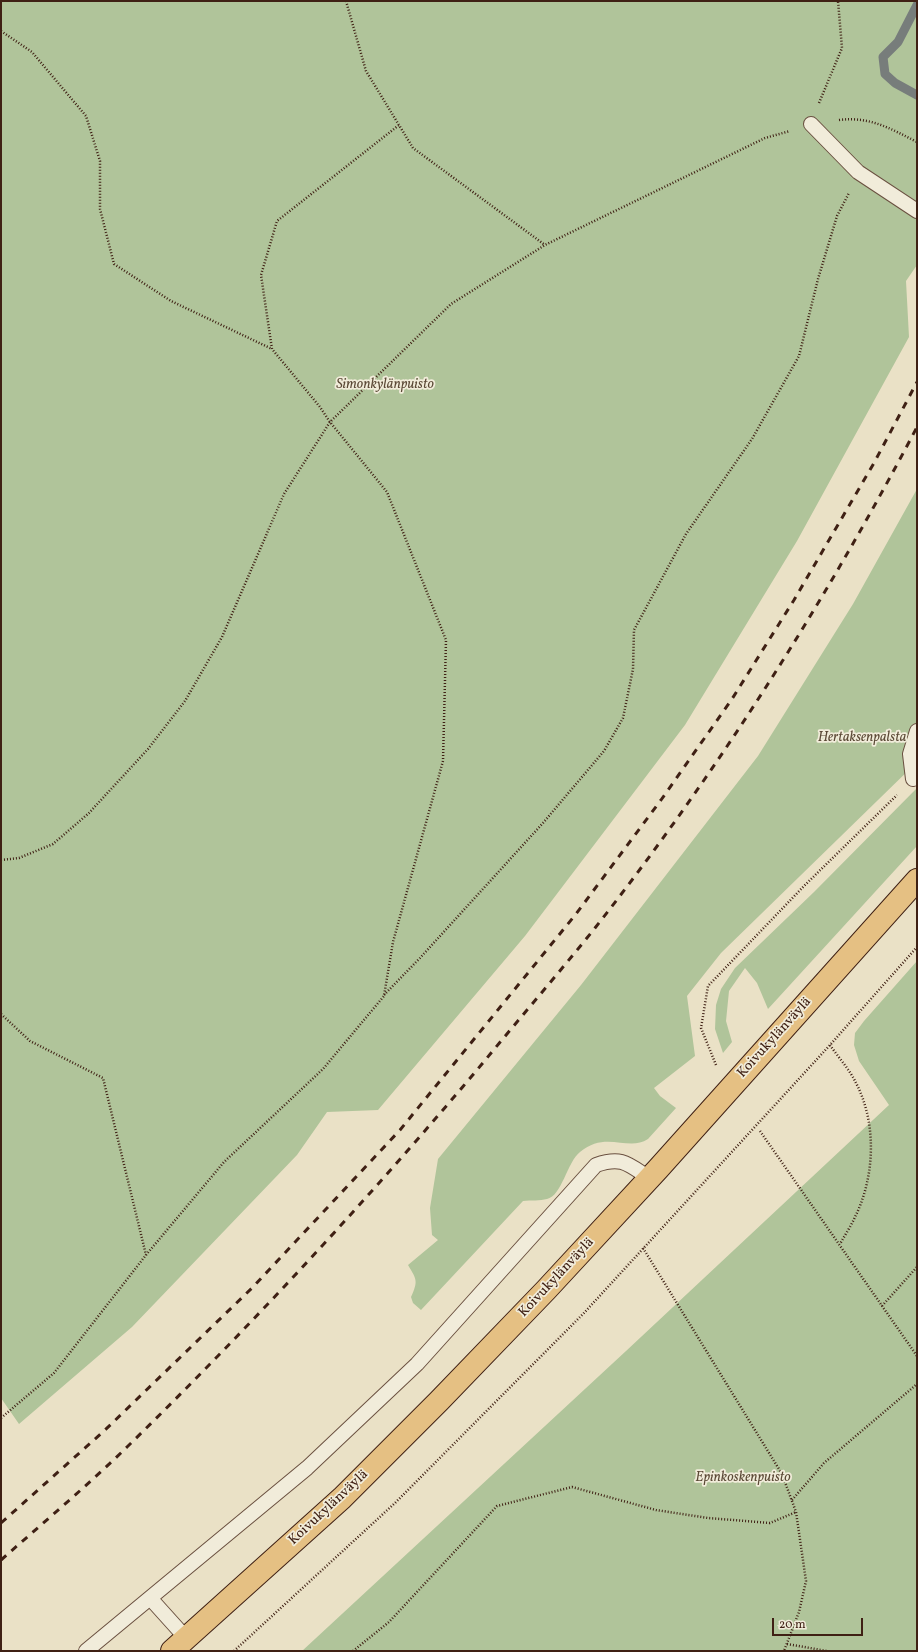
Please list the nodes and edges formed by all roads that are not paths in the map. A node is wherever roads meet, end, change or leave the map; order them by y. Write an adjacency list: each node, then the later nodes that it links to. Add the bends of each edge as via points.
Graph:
1 (811, 124): 2 (lane, via 858,172)
2 (917, 211)
3 (917, 730): 4 (lane, via 910,754)
4 (913, 779)
5 (917, 880): 6 (main road, Koivukylänväylä)
6 (649, 1178): 7 (lane, via 626,1163 610,1160 596,1165 418,1364 307,1468); 8 (main road, Koivukylänväylä, via 445,1396 347,1493)
7 (150, 1598): 8 (lane); 9 (lane)
8 (179, 1645)
9 (86, 1651)

